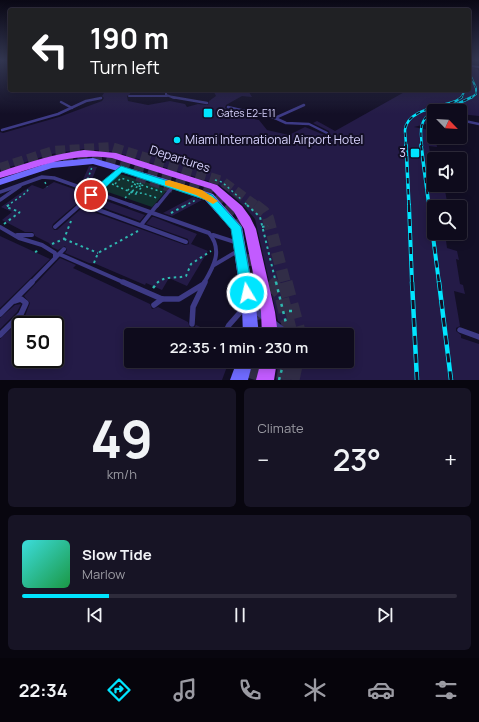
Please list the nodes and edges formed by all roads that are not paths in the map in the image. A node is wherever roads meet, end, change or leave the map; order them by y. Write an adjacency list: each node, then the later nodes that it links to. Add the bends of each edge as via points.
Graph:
1 (129, 96): 4 (lane, via 166,94 177,99)
2 (101, 98): 7 (lane, via 86,101)
3 (61, 102): 7 (lane)
4 (207, 103)
5 (304, 105): 8 (lane)
6 (228, 107): 8 (lane)
7 (72, 108): 11 (lane)
8 (275, 118): 12 (lane, via 286,123 308,124)
9 (467, 121): 10 (lane)
10 (479, 124)
11 (2, 130)
12 (327, 133)
13 (106, 154): 14 (main road, Departures); 15 (lane); 22 (main road, Departures, via 200,182)
14 (51, 161): 15 (main road, Departures); 17 (main road, Departures)
15 (97, 162): 16 (main road, Departures)
16 (121, 168): 21 (main road, Departures); 25 (lane)
17 (1, 180)
18 (62, 180): 19 (lane, via 42,177); 20 (lane); 26 (lane)
19 (26, 182): 23 (lane); 24 (lane)
20 (58, 183)
21 (171, 189): 22 (main road, Departures); 30 (lane)
22 (213, 189): 27 (main road, Departures); 29 (main road, Departures)
23 (0, 192)
24 (0, 200)
25 (82, 204): 30 (lane); 32 (lane)
26 (173, 219): 28 (lane); 33 (lane)
27 (246, 220): 29 (lane); 51 (main road, Departures, via 252,234)
28 (169, 224)
29 (234, 224): 49 (main road)
30 (141, 225): 38 (lane)
31 (0, 227): 35 (lane)
32 (55, 227)
33 (196, 227): 34 (lane); 37 (lane)
34 (193, 232)
35 (17, 235): 36 (lane); 43 (lane, via 50,249 56,255)
36 (32, 235)
37 (212, 235): 39 (lane); 44 (lane, via 217,245)
38 (186, 242)
39 (235, 242)
40 (64, 249): 42 (lane)
41 (236, 252): 44 (lane)
42 (60, 254): 43 (lane); 46 (lane)
43 (55, 259): 47 (lane)
44 (214, 264): 45 (lane)
45 (203, 284): 46 (lane, via 179,299); 52 (lane, via 194,305)
46 (162, 299): 48 (lane)
47 (12, 302): 50 (lane); 58 (lane, via 21,299 26,303 21,314)
48 (154, 306)
49 (247, 307): 51 (lane); 53 (lane); 54 (main road)
50 (0, 314)
51 (269, 320): 55 (main road, Departures); 56 (lane)
52 (192, 324)
53 (227, 328)
54 (250, 328)
55 (270, 328)
56 (280, 328)
57 (460, 330): 59 (lane)
58 (0, 335)
59 (479, 337)
60 (267, 368): 61 (main road)
61 (264, 380)

